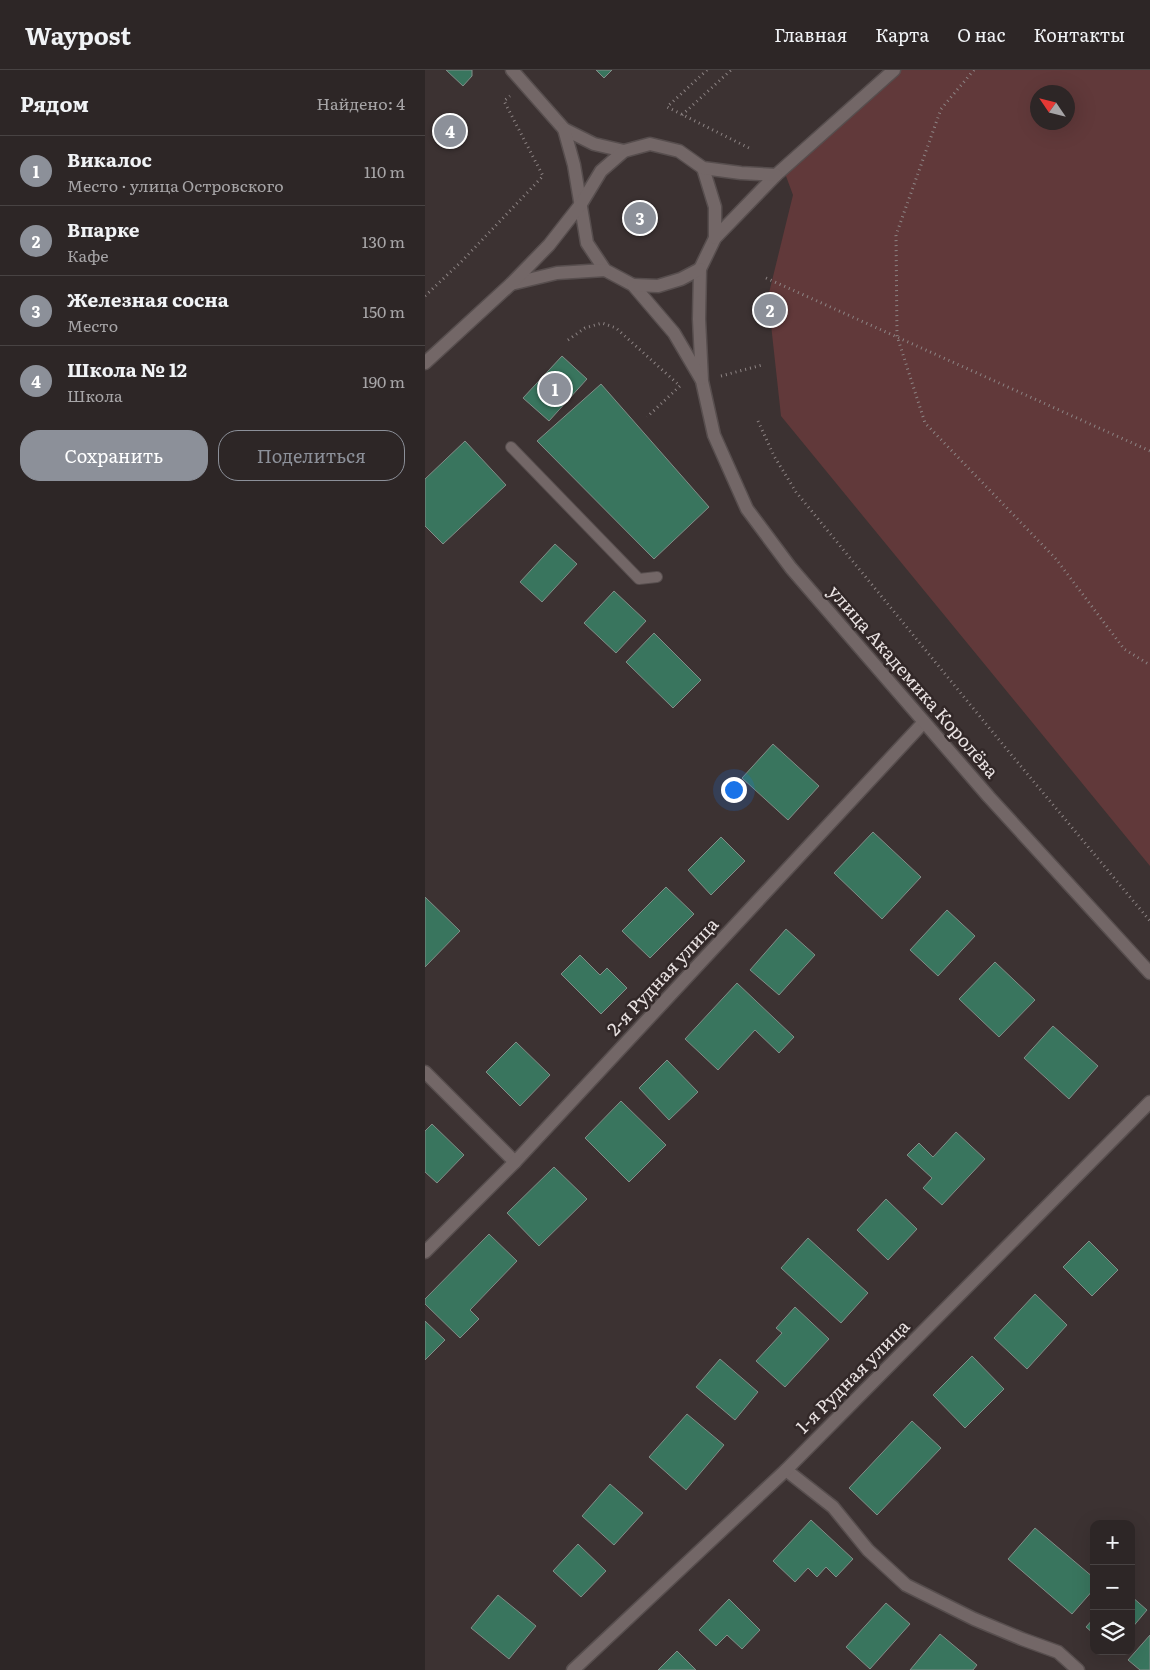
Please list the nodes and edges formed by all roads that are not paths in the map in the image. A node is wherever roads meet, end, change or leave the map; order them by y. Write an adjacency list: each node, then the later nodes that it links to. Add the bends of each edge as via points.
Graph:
1 (512, 70): 3 (street)
2 (894, 70): 6 (street)
3 (564, 129): 4 (street, via 594,144); 7 (street)
4 (624, 151): 5 (street, via 650,144 679,151); 7 (street, via 601,170)
5 (703, 168): 6 (street); 8 (street, via 715,207)
6 (776, 174): 8 (street)
7 (581, 204): 10 (street, via 587,244); 11 (street, via 549,245)
8 (715, 238): 9 (street)
9 (700, 269): 12 (street, via 658,286); 14 (street)
10 (605, 270): 11 (street, via 557,273); 12 (street)
11 (511, 284): 13 (street)
12 (633, 285): 14 (street, via 674,333)
13 (425, 363)
14 (702, 381): 17 (street, улица Академика Королёва, via 714,435 747,509 791,568)
15 (511, 447): 16 (lane, via 639,579)
16 (657, 577)
17 (924, 722): 18 (street, улица Академика Королёва); 21 (street, 2-я Рудная улица)
18 (1150, 974)
19 (425, 1072): 21 (street)
20 (1150, 1102): 23 (street, 1-я Рудная улица)
21 (515, 1162): 22 (street, 2-я Рудная улица)
22 (425, 1252)
23 (786, 1470): 24 (street, 1-я Рудная улица); 25 (street, via 833,1507 867,1550 906,1585 974,1619 1058,1652)
24 (573, 1670)
25 (1078, 1670)

